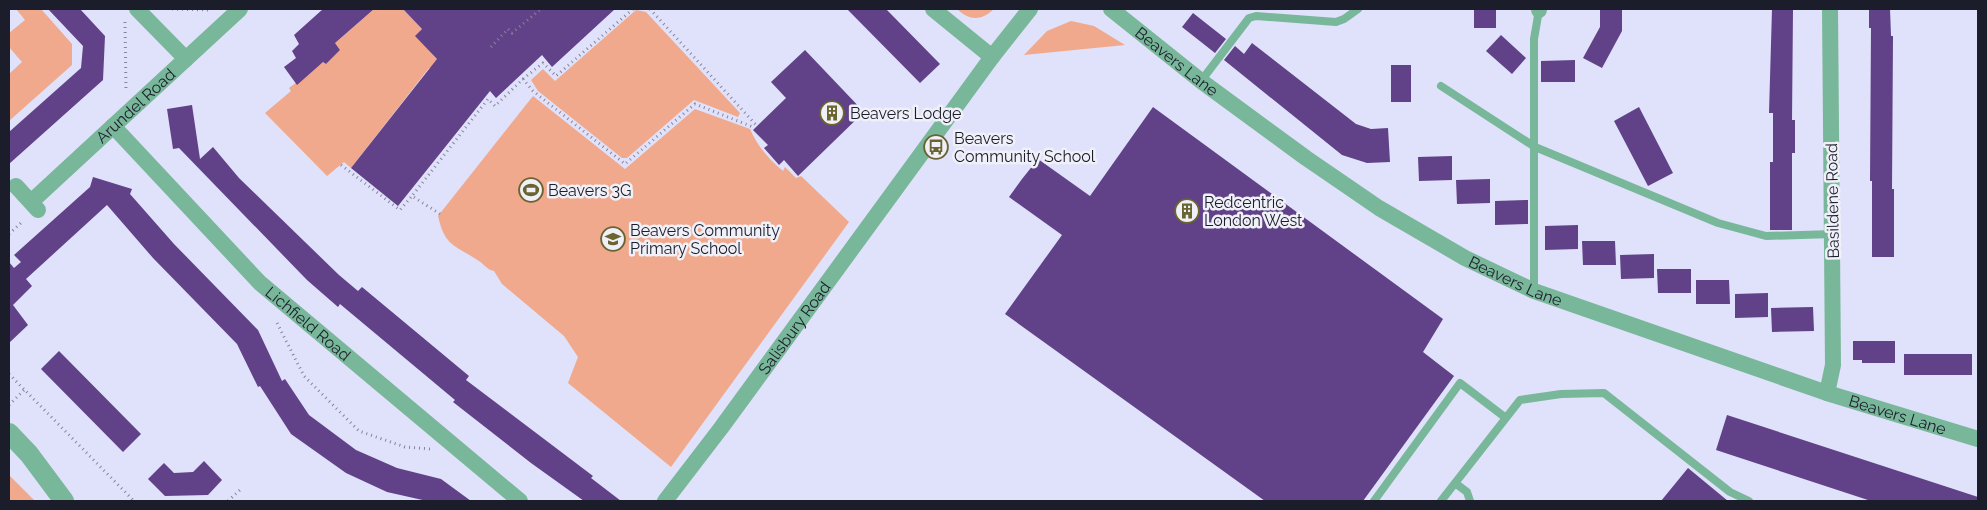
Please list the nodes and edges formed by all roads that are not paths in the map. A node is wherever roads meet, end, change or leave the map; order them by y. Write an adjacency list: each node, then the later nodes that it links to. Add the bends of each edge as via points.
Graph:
1 (934, 9): 9 (street)
2 (1030, 9): 9 (street)
3 (1111, 9): 11 (street, Beavers Lane)
4 (1358, 9): 11 (lane, via 1336,22 1249,18)
5 (1830, 9): 16 (street, Basildene Road)
6 (238, 10): 10 (street, Arundel Road)
7 (1539, 10): 14 (lane, via 1534,39)
8 (131, 14): 10 (street)
9 (992, 57): 25 (street, Salisbury Road)
10 (186, 59): 13 (street, Arundel Road)
11 (1201, 81): 17 (street, Beavers Lane, via 1379,208 1465,258)
12 (1441, 86): 14 (lane)
13 (113, 126): 15 (street, Arundel Road, via 35,206); 24 (street, Lichfield Road, via 260,283)
14 (1535, 146): 16 (lane, via 1718,223 1754,234); 17 (lane)
15 (16, 186)
16 (1833, 234): 18 (street, Basildene Road, via 1833,365)
17 (1534, 291): 18 (street, Beavers Lane)
18 (1827, 393): 21 (street, Beavers Lane)
19 (1506, 418): 22 (lane); 26 (lane, via 1460,383); 29 (lane, via 1520,400 1561,394 1604,393 1730,492)
20 (9, 433): 23 (street)
21 (1978, 439)
22 (1455, 483): 27 (lane); 28 (lane, via 1467,492)
23 (64, 501)
24 (520, 501)
25 (665, 501)
26 (1374, 501)
27 (1441, 501)
28 (1470, 501)
29 (1749, 501)

